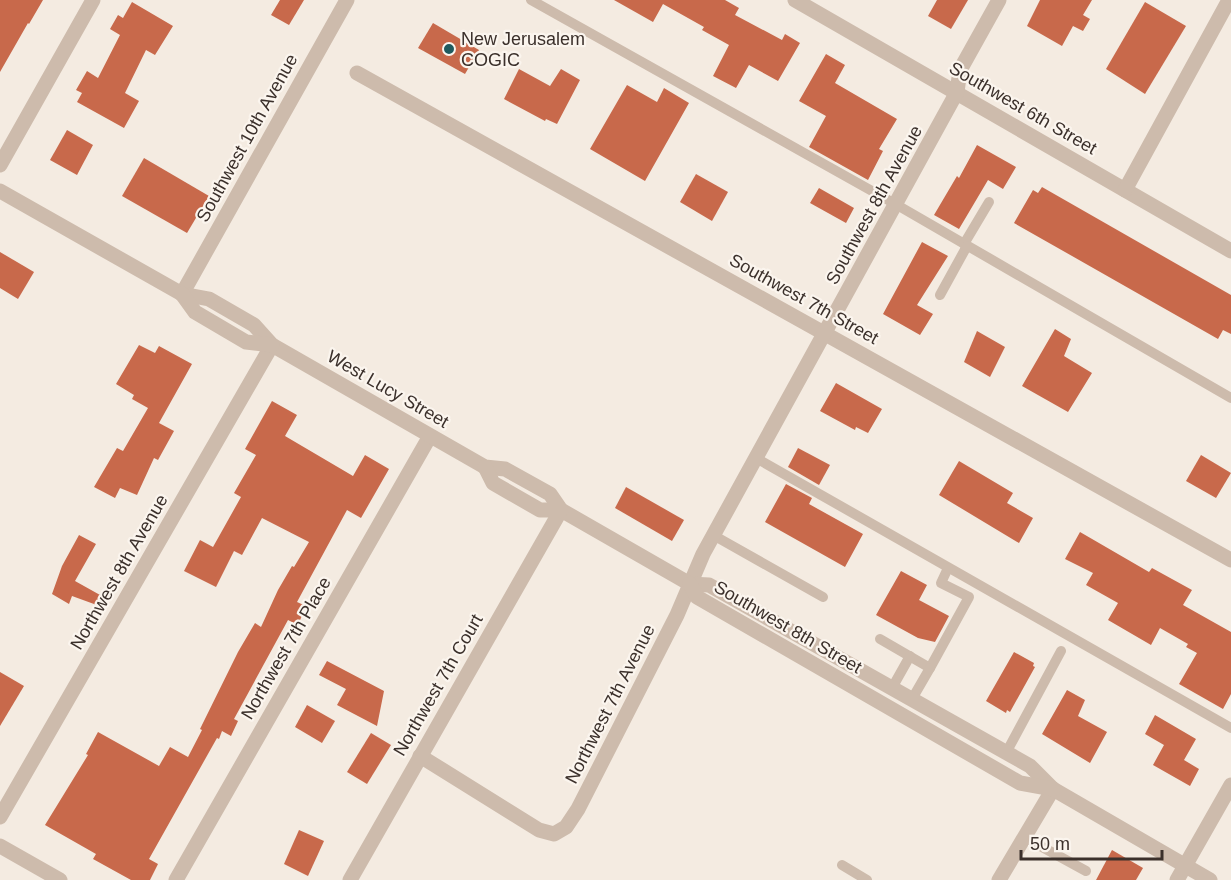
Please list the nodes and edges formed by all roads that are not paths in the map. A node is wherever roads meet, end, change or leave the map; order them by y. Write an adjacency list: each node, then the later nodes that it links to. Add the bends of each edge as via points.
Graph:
1 (93, 0): 9 (street)
2 (346, 0): 16 (street, Southwest 10th Avenue)
3 (531, 0): 13 (lane)
4 (795, 0): 8 (street, Southwest 6th Street)
5 (999, 0): 8 (street, Southwest 8th Avenue, via 960,70)
6 (1229, 0): 11 (street)
7 (357, 73): 18 (street, Southwest 7th Street)
8 (957, 92): 11 (street, Southwest 6th Street); 13 (street, Southwest 8th Avenue)
9 (0, 165)
10 (0, 190): 16 (street, West Lucy Street)
11 (1125, 190): 15 (street, Southwest 6th Street)
12 (989, 202): 14 (lane)
13 (897, 206): 14 (lane); 18 (street, Southwest 8th Avenue)
14 (965, 245): 17 (lane); 20 (lane)
15 (1231, 250)
16 (182, 294): 19 (street, West Lucy Street, via 209,299 254,325)
17 (940, 295)
18 (826, 334): 22 (street, Southwest 8th Avenue); 25 (street, Southwest 7th Street)
19 (272, 345): 21 (street, West Lucy Street); 40 (street, Northwest 8th Avenue)
20 (1231, 398)
21 (430, 436): 23 (street, West Lucy Street, via 485,467 505,469 550,494); 47 (street, Northwest 7th Place)
22 (756, 458): 24 (street, Southwest 8th Avenue); 26 (lane)
23 (561, 510): 27 (street, West Lucy Street); 37 (street, Northwest 7th Court)
24 (713, 535): 27 (street, Southwest 8th Avenue); 28 (lane)
25 (1231, 560)
26 (948, 568): 32 (lane, via 941,583 969,597); 35 (lane)
27 (690, 584): 33 (street, Southwest 8th Street, via 709,585); 37 (street, Northwest 7th Avenue, via 566,827 554,834 529,826); 39 (street, Southwest 8th Street, via 697,597 1020,783)
28 (823, 597)
29 (880, 639): 31 (lane)
30 (1061, 651): 36 (lane)
31 (910, 656): 32 (lane); 33 (lane)
32 (930, 668): 34 (lane)
33 (892, 688): 34 (street, Southwest 8th Street)
34 (912, 699): 36 (street, Southwest 8th Street)
35 (1231, 728)
36 (1006, 753): 39 (street, Southwest 8th Street, via 1030,766)
37 (420, 756): 48 (street, Northwest 7th Court)
38 (1231, 785): 43 (street)
39 (1053, 789): 41 (street); 43 (street, Southwest 8th Street)
40 (0, 817)
41 (1024, 837): 45 (lane); 50 (street)
42 (0, 846): 46 (street)
43 (1185, 865): 51 (street); 52 (street, Southwest 8th Street)
44 (842, 866): 49 (lane)
45 (1086, 871)
46 (60, 880)
47 (176, 880)
48 (350, 880)
49 (867, 880)
50 (999, 880)
51 (1177, 880)
52 (1210, 880)

